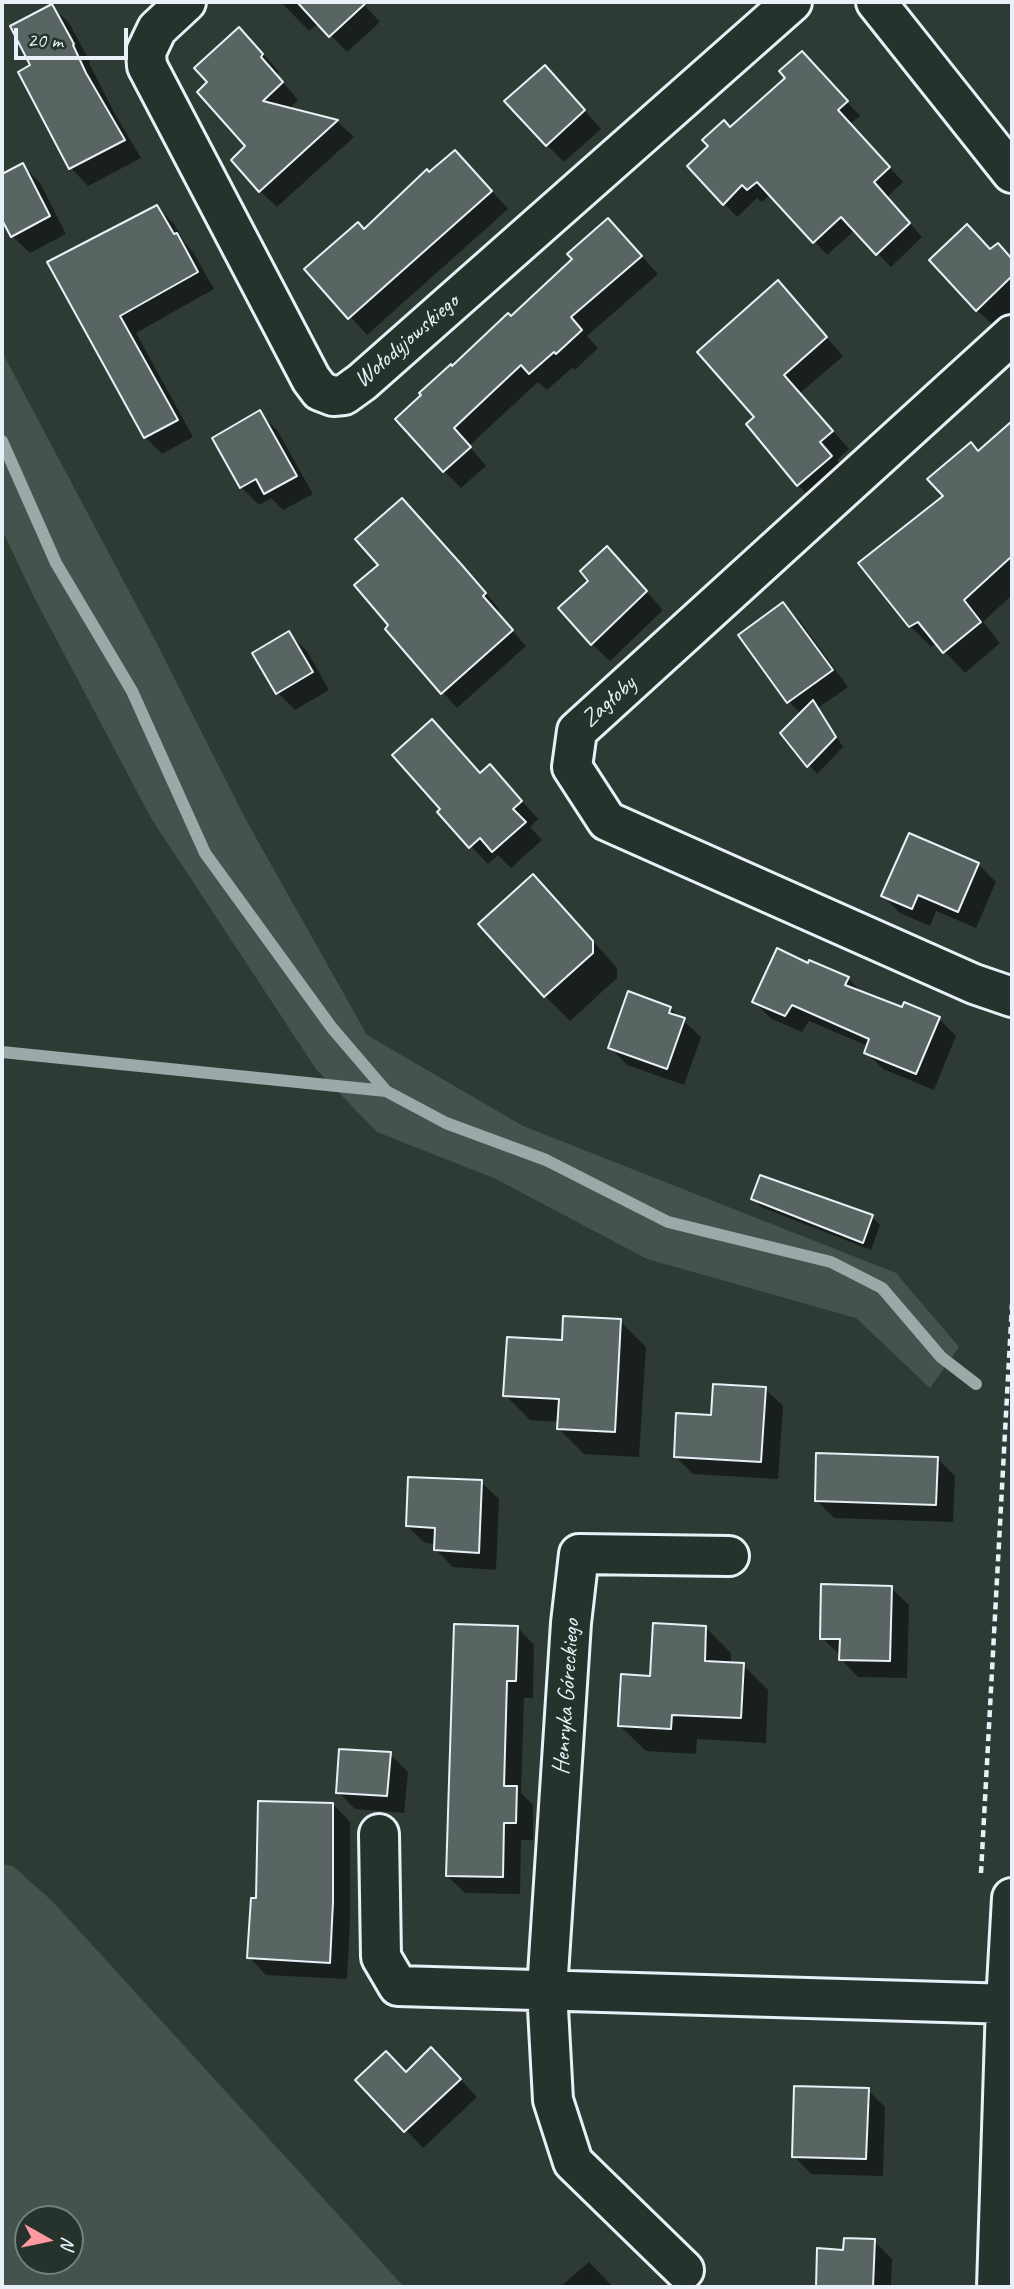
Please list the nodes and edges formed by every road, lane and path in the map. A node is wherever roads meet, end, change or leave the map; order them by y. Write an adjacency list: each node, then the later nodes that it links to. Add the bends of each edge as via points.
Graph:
1 (186, 2): 2 (street, Wołodyjowskiego, via 157,29 146,52 147,66 311,379 320,391 333,397 362,382)
2 (792, 2)
3 (876, 2): 4 (street)
4 (1012, 173)
5 (1012, 335): 6 (street, Zagłoby, via 577,731 572,766 607,821)
6 (1012, 997)
7 (1012, 1304): 10 (path)
8 (729, 1556): 12 (street, Henryka Góreckiego, via 579,1554)
9 (379, 1834): 12 (street, via 381,1957 398,1986)
10 (981, 1877)
11 (1012, 1898): 13 (street)
12 (547, 1990): 13 (street); 14 (street, Henryka Góreckiego, via 553,2100 573,2162)
13 (1009, 2004): 15 (street)
14 (684, 2270)
15 (997, 2287)

